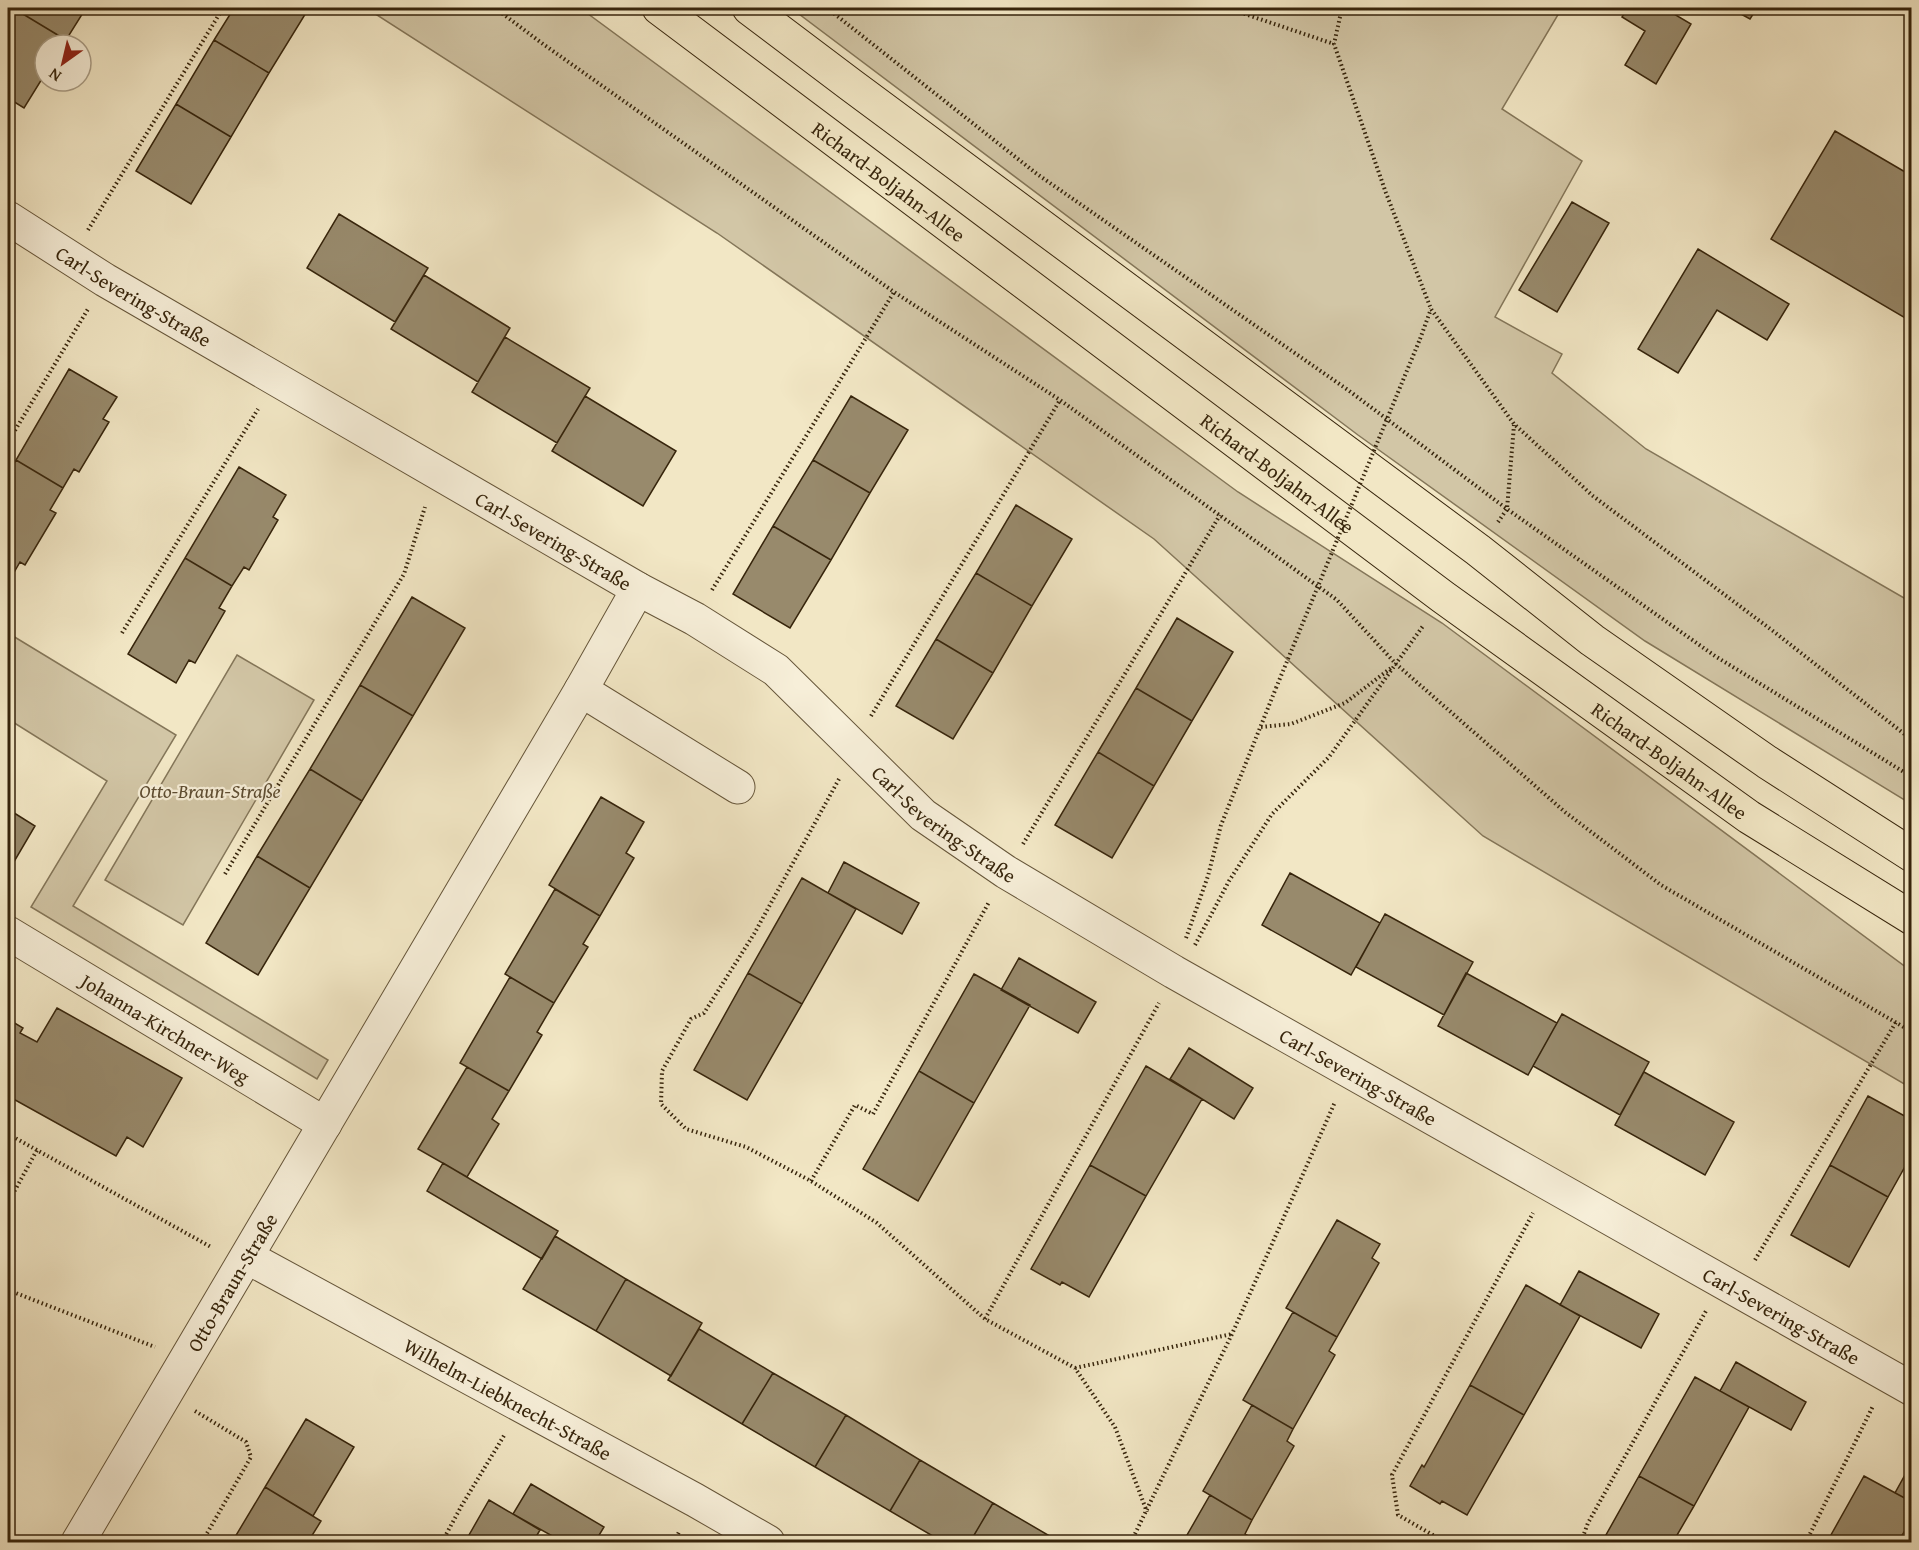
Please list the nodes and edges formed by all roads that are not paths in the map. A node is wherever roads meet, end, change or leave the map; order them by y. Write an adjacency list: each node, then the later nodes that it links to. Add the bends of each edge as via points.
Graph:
1 (658, 8): 8 (main road, Richard-Boljahn-Allee, via 1453,604 1749,817)
2 (749, 8): 7 (main road, via 1478,550 1592,640 1767,762)
3 (8, 218): 4 (street, Carl-Severing-Straße, via 105,280)
4 (638, 588): 5 (street, Otto-Braun-Straße); 12 (street, Carl-Severing-Straße, via 776,670 923,815 1006,872 1174,972)
5 (580, 690): 6 (street); 10 (street, Otto-Braun-Straße)
6 (738, 787)
7 (1911, 855)
8 (1911, 918)
9 (8, 933): 10 (street, Johanna-Kirchner-Weg)
10 (326, 1124): 11 (street, Otto-Braun-Straße)
11 (247, 1257): 13 (street, Otto-Braun-Straße); 14 (street, Wilhelm-Liebknecht-Straße)
12 (1904, 1385)
13 (78, 1542)
14 (768, 1542)

